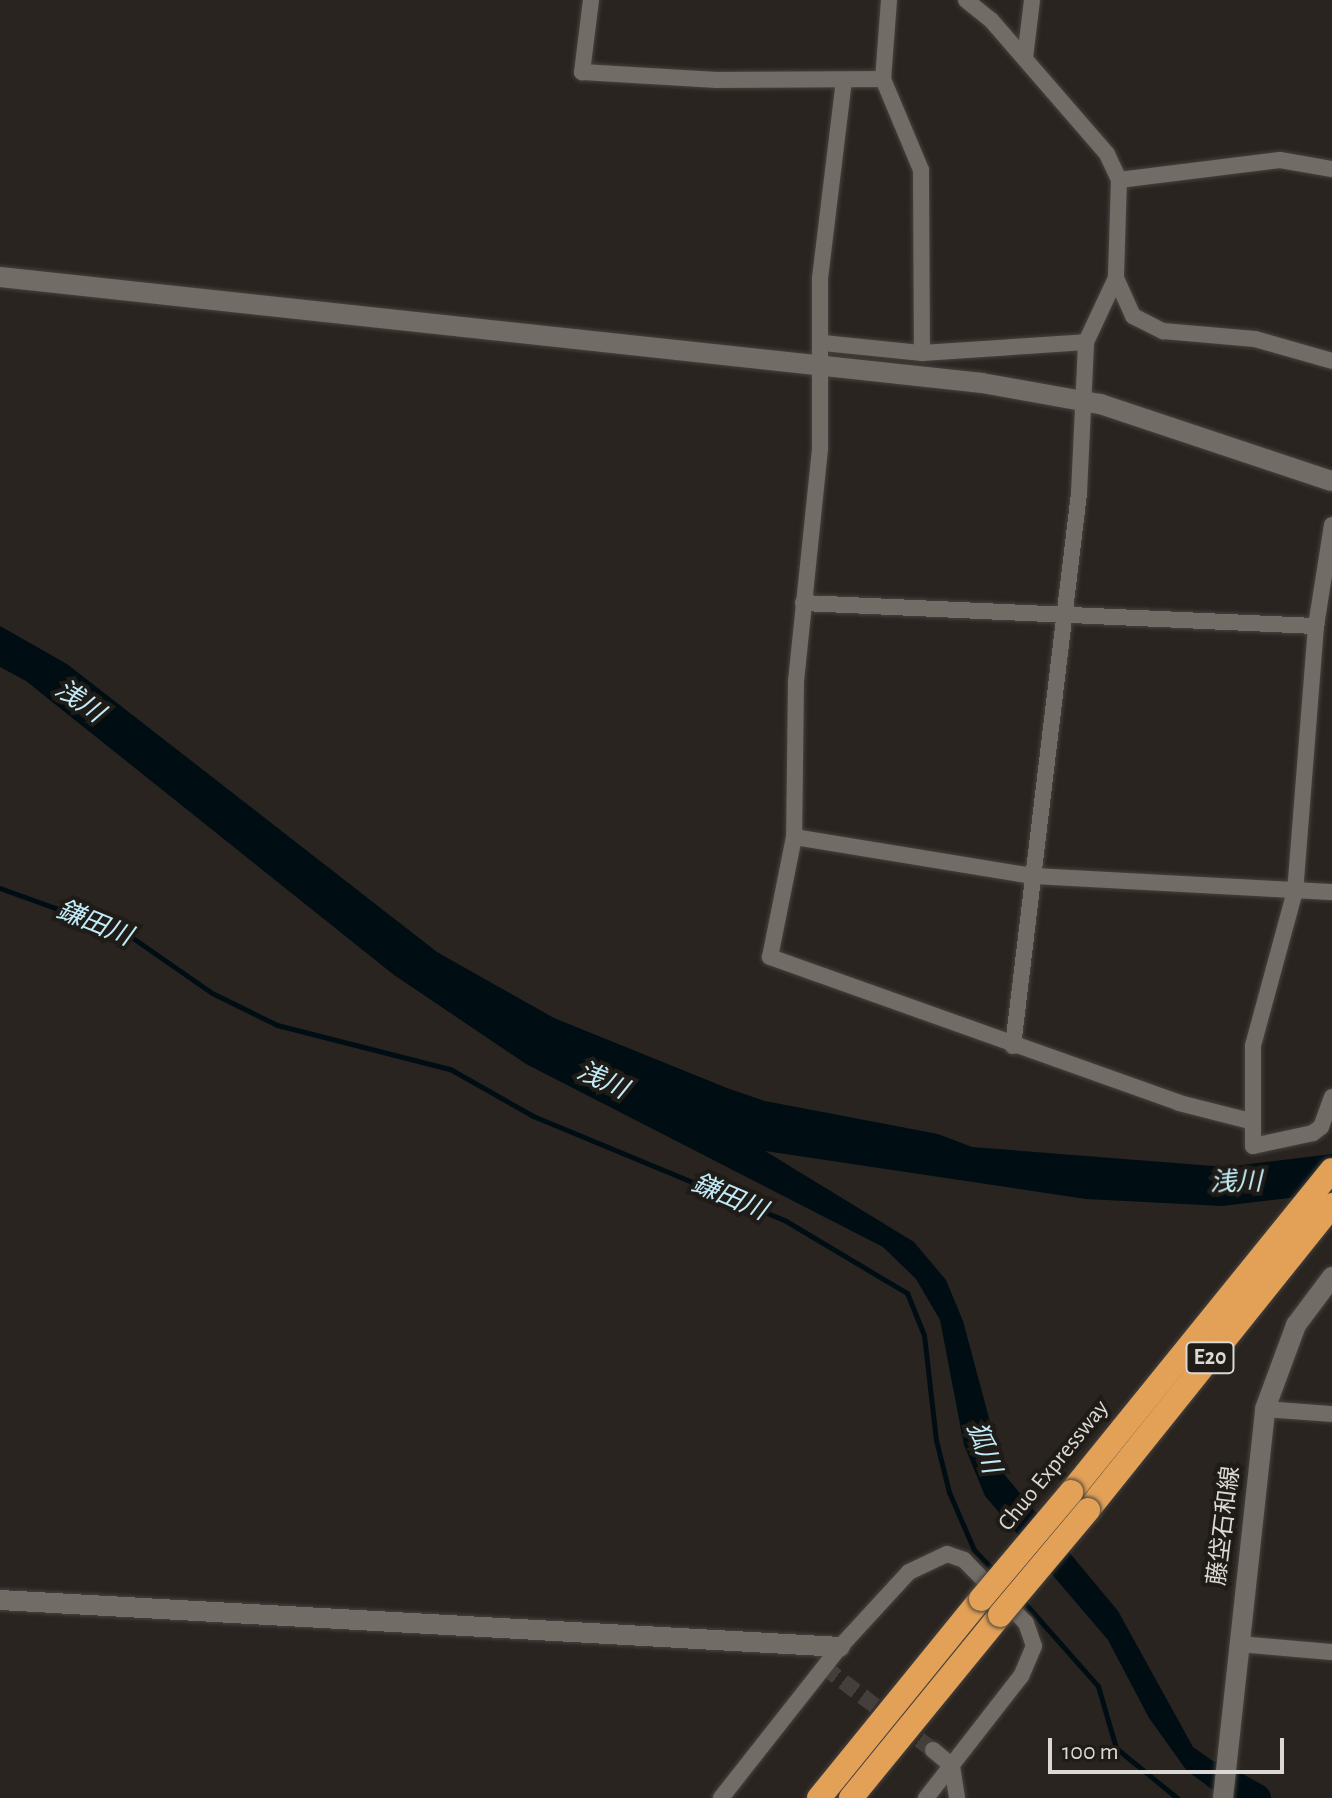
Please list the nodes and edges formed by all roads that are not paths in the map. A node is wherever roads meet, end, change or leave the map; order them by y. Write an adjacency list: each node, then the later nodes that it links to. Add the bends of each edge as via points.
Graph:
1 (591, 0): 7 (street, via 582,72)
2 (889, 0): 6 (street)
3 (966, 0): 5 (street)
4 (1032, 0): 5 (street)
5 (1025, 58): 9 (street, via 1089,130)
6 (883, 79): 7 (street); 14 (street, via 921,170)
7 (844, 80): 13 (street, via 820,279)
8 (1332, 169): 9 (street, via 1280,160)
9 (1119, 180): 11 (street)
10 (0, 277): 16 (street)
11 (1116, 278): 12 (street); 15 (street, via 1133,316 1163,331 1255,339)
12 (1086, 342): 14 (street); 17 (street)
13 (823, 343): 14 (street); 16 (street)
14 (922, 353)
15 (1332, 361)
16 (823, 366): 17 (street); 20 (street)
17 (1081, 399): 18 (street); 21 (street, via 1079,493)
18 (1332, 481)
19 (1332, 525): 22 (street)
20 (803, 603): 21 (street); 23 (street)
21 (1063, 615): 22 (street); 24 (street)
22 (1316, 626): 25 (street)
23 (794, 837): 24 (street); 27 (street, via 770,957)
24 (1033, 876): 25 (street); 27 (street)
25 (1295, 891): 26 (street); 29 (street, via 1253,1046)
26 (1332, 892)
27 (1013, 1046): 29 (street, via 1179,1103)
28 (1332, 1097): 29 (street, via 1321,1127 1298,1138 1253,1146)
29 (1250, 1121)
30 (1332, 1170): 42 (highway, Chuo Expressway / E20, bridge)
31 (1332, 1205): 43 (highway, E20, bridge)
32 (1332, 1277): 33 (street, 藤垈石和線, via 1296,1325)
33 (1265, 1409): 34 (street); 36 (street, 藤垈石和線)
34 (1332, 1414)
35 (0, 1600): 37 (street)
36 (1238, 1644): 38 (street); 46 (street, 藤垈石和線)
37 (840, 1647): 40 (street, via 909,1572 947,1554 964,1560 1026,1623 1034,1646 1021,1676); 41 (street)
38 (1332, 1652)
39 (933, 1750): 40 (street)
40 (952, 1766): 44 (street); 45 (street)
41 (721, 1798)
42 (819, 1798)
43 (851, 1798)
44 (926, 1798)
45 (957, 1798)
46 (1223, 1798)

